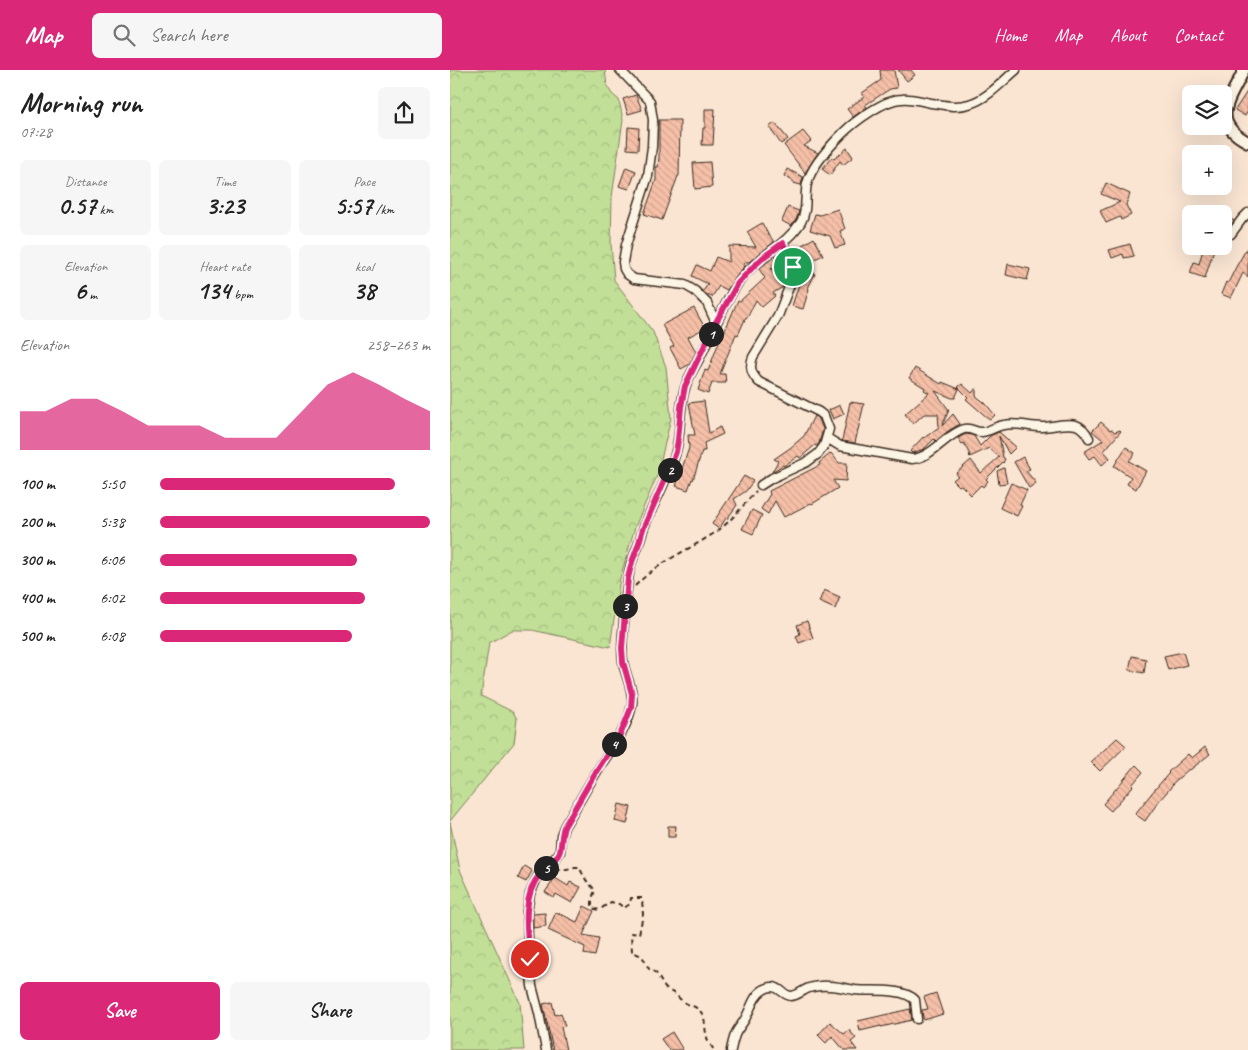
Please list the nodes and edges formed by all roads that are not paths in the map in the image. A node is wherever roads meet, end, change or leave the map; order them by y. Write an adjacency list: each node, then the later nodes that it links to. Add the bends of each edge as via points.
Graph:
1 (620, 70): 8 (street, via 650,101 653,120 648,176 626,246 624,269 634,279 685,285 707,303)
2 (1016, 70): 7 (street, via 978,102 948,106 900,99 882,104 850,127 811,172 803,219)
3 (1244, 70): 4 (street, via 1229,97 1226,114 1233,132)
4 (1248, 142)
5 (1248, 213): 6 (street)
6 (1232, 234)
7 (783, 243): 8 (street, via 744,276); 9 (street, via 794,274 778,316 753,356 751,370 759,382 824,416 830,429)
8 (716, 322): 13 (street, via 685,386 676,452 643,529 628,578 623,662 632,694 631,708 621,733 564,827 560,852 540,873 530,894 527,911 532,986)
9 (827, 438): 10 (street, via 840,446 912,459 919,458 965,429 984,432 1006,424 1040,427 1073,424 1085,431); 11 (street, via 818,454 807,462)
10 (1089, 438)
11 (761, 485)
12 (917, 1019): 14 (street, via 915,1000 900,993 828,986 810,988 791,996 771,987 756,997 737,1031)
13 (546, 1050)
14 (731, 1050)

